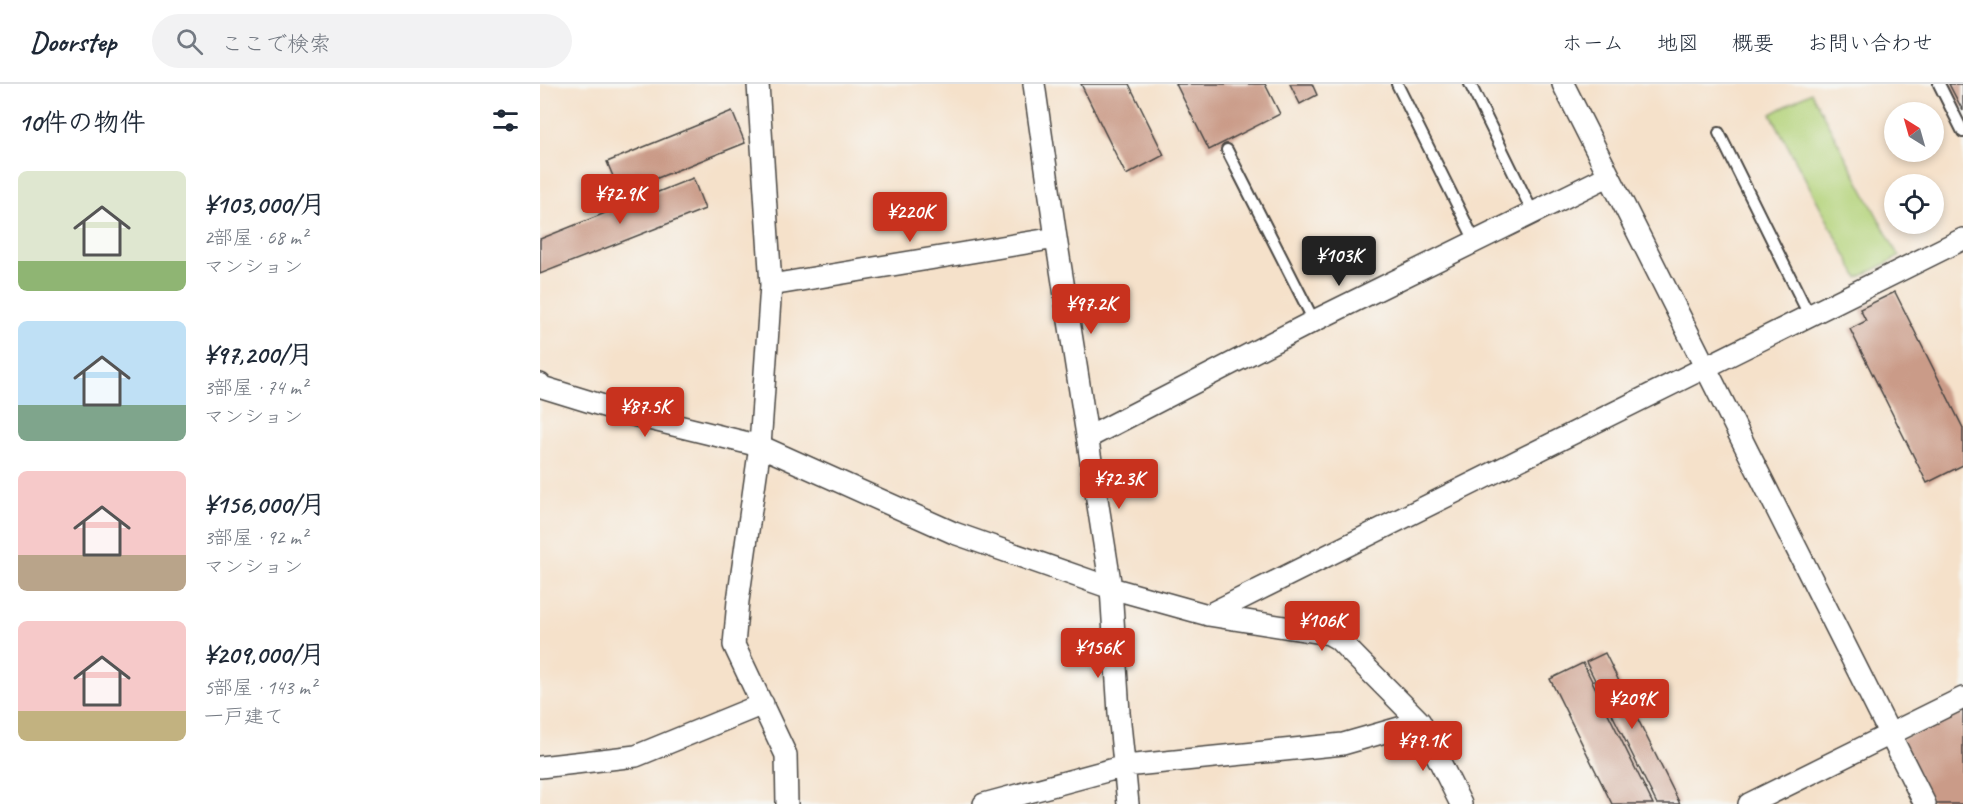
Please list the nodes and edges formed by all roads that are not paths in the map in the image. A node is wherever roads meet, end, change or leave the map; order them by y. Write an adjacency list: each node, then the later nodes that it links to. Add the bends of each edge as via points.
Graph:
1 (758, 84): 15 (street)
2 (1034, 84): 12 (street)
3 (1396, 84): 14 (lane)
4 (1470, 84): 11 (lane)
5 (1563, 84): 10 (street)
6 (1939, 84): 7 (lane)
7 (1963, 132)
8 (1719, 133): 16 (lane)
9 (1227, 150): 17 (lane)
10 (1608, 176): 11 (street); 18 (street)
11 (1533, 213): 14 (street)
12 (1056, 238): 15 (street); 20 (street)
13 (1963, 239): 16 (street)
14 (1475, 241): 17 (street)
15 (771, 285): 21 (street)
16 (1809, 315): 18 (street)
17 (1314, 321): 20 (street)
18 (1704, 367): 23 (street); 27 (street)
19 (541, 387): 21 (street, via 633,415)
20 (1089, 437): 22 (street)
21 (760, 446): 22 (street, via 954,533); 25 (street, via 734,645)
22 (1111, 588): 23 (street); 28 (street)
23 (1208, 615): 26 (street, via 1329,634)
24 (1963, 698): 27 (street)
25 (763, 704): 29 (street, via 636,756); 30 (street, via 786,755)
26 (1420, 722): 28 (street, via 1343,744); 33 (street)
27 (1890, 734): 34 (street); 35 (street)
28 (1125, 766): 31 (street); 32 (street)
29 (540, 767)
30 (787, 804)
31 (984, 804)
32 (1128, 804)
33 (1461, 804)
34 (1749, 804)
35 (1925, 804)

